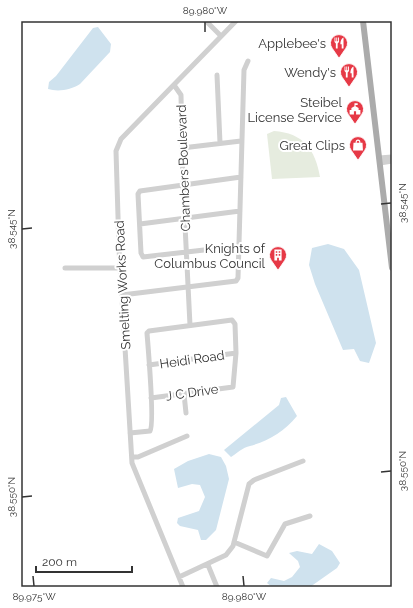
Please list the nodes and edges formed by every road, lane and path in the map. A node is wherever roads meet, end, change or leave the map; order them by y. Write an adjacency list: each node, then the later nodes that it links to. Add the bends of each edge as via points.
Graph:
1 (206, 21): 4 (street)
2 (236, 21): 4 (street, Smelting Works Road)
3 (363, 21): 12 (main road)
4 (221, 36): 7 (street, Smelting Works Road)
5 (248, 61): 8 (street, via 244,70)
6 (217, 75): 9 (street)
7 (174, 85): 10 (street, Chambers Boulevard, via 181,95); 22 (street, Smelting Works Road, via 117,146 115,163)
8 (241, 141): 9 (street); 14 (street)
9 (220, 143): 10 (street)
10 (182, 148): 15 (street, Chambers Boulevard)
11 (392, 157): 12 (street)
12 (379, 160): 13 (street); 23 (main road)
13 (392, 161)
14 (240, 178): 15 (street); 16 (street)
15 (183, 185): 17 (street, Chambers Boulevard); 18 (street, via 140,191)
16 (240, 211): 17 (street); 19 (street)
17 (184, 219): 18 (street); 20 (street, Chambers Boulevard)
18 (140, 224): 20 (street, via 143,257)
19 (239, 246): 20 (street); 24 (street, via 236,281)
20 (186, 253): 24 (street, Chambers Boulevard)
21 (65, 268): 22 (street)
22 (120, 268): 25 (street, Smelting Works Road)
23 (392, 268)
24 (188, 287): 25 (street); 26 (street, Chambers Boulevard)
25 (122, 295): 32 (street, Smelting Works Road)
26 (190, 325): 27 (street, via 230,319 235,324); 28 (street, via 149,331)
27 (236, 353): 28 (street, Heidi Road); 29 (street, J C Drive, via 233,387)
28 (149, 365): 30 (street)
29 (184, 394): 30 (street, J C Drive); 31 (street)
30 (151, 398): 32 (street, via 152,428 147,432)
31 (186, 413)
32 (130, 433): 34 (street, Smelting Works Road)
33 (187, 436): 34 (street, via 138,457)
34 (132, 457): 39 (street, Smelting Works Road, via 136,475)
35 (304, 461): 37 (street, via 249,484)
36 (310, 516): 37 (street, via 285,524 267,556)
37 (234, 542): 38 (street, via 226,555)
38 (208, 565): 39 (street); 41 (street)
39 (179, 577): 40 (street, Smelting Works Road)
40 (183, 587)
41 (217, 587)

